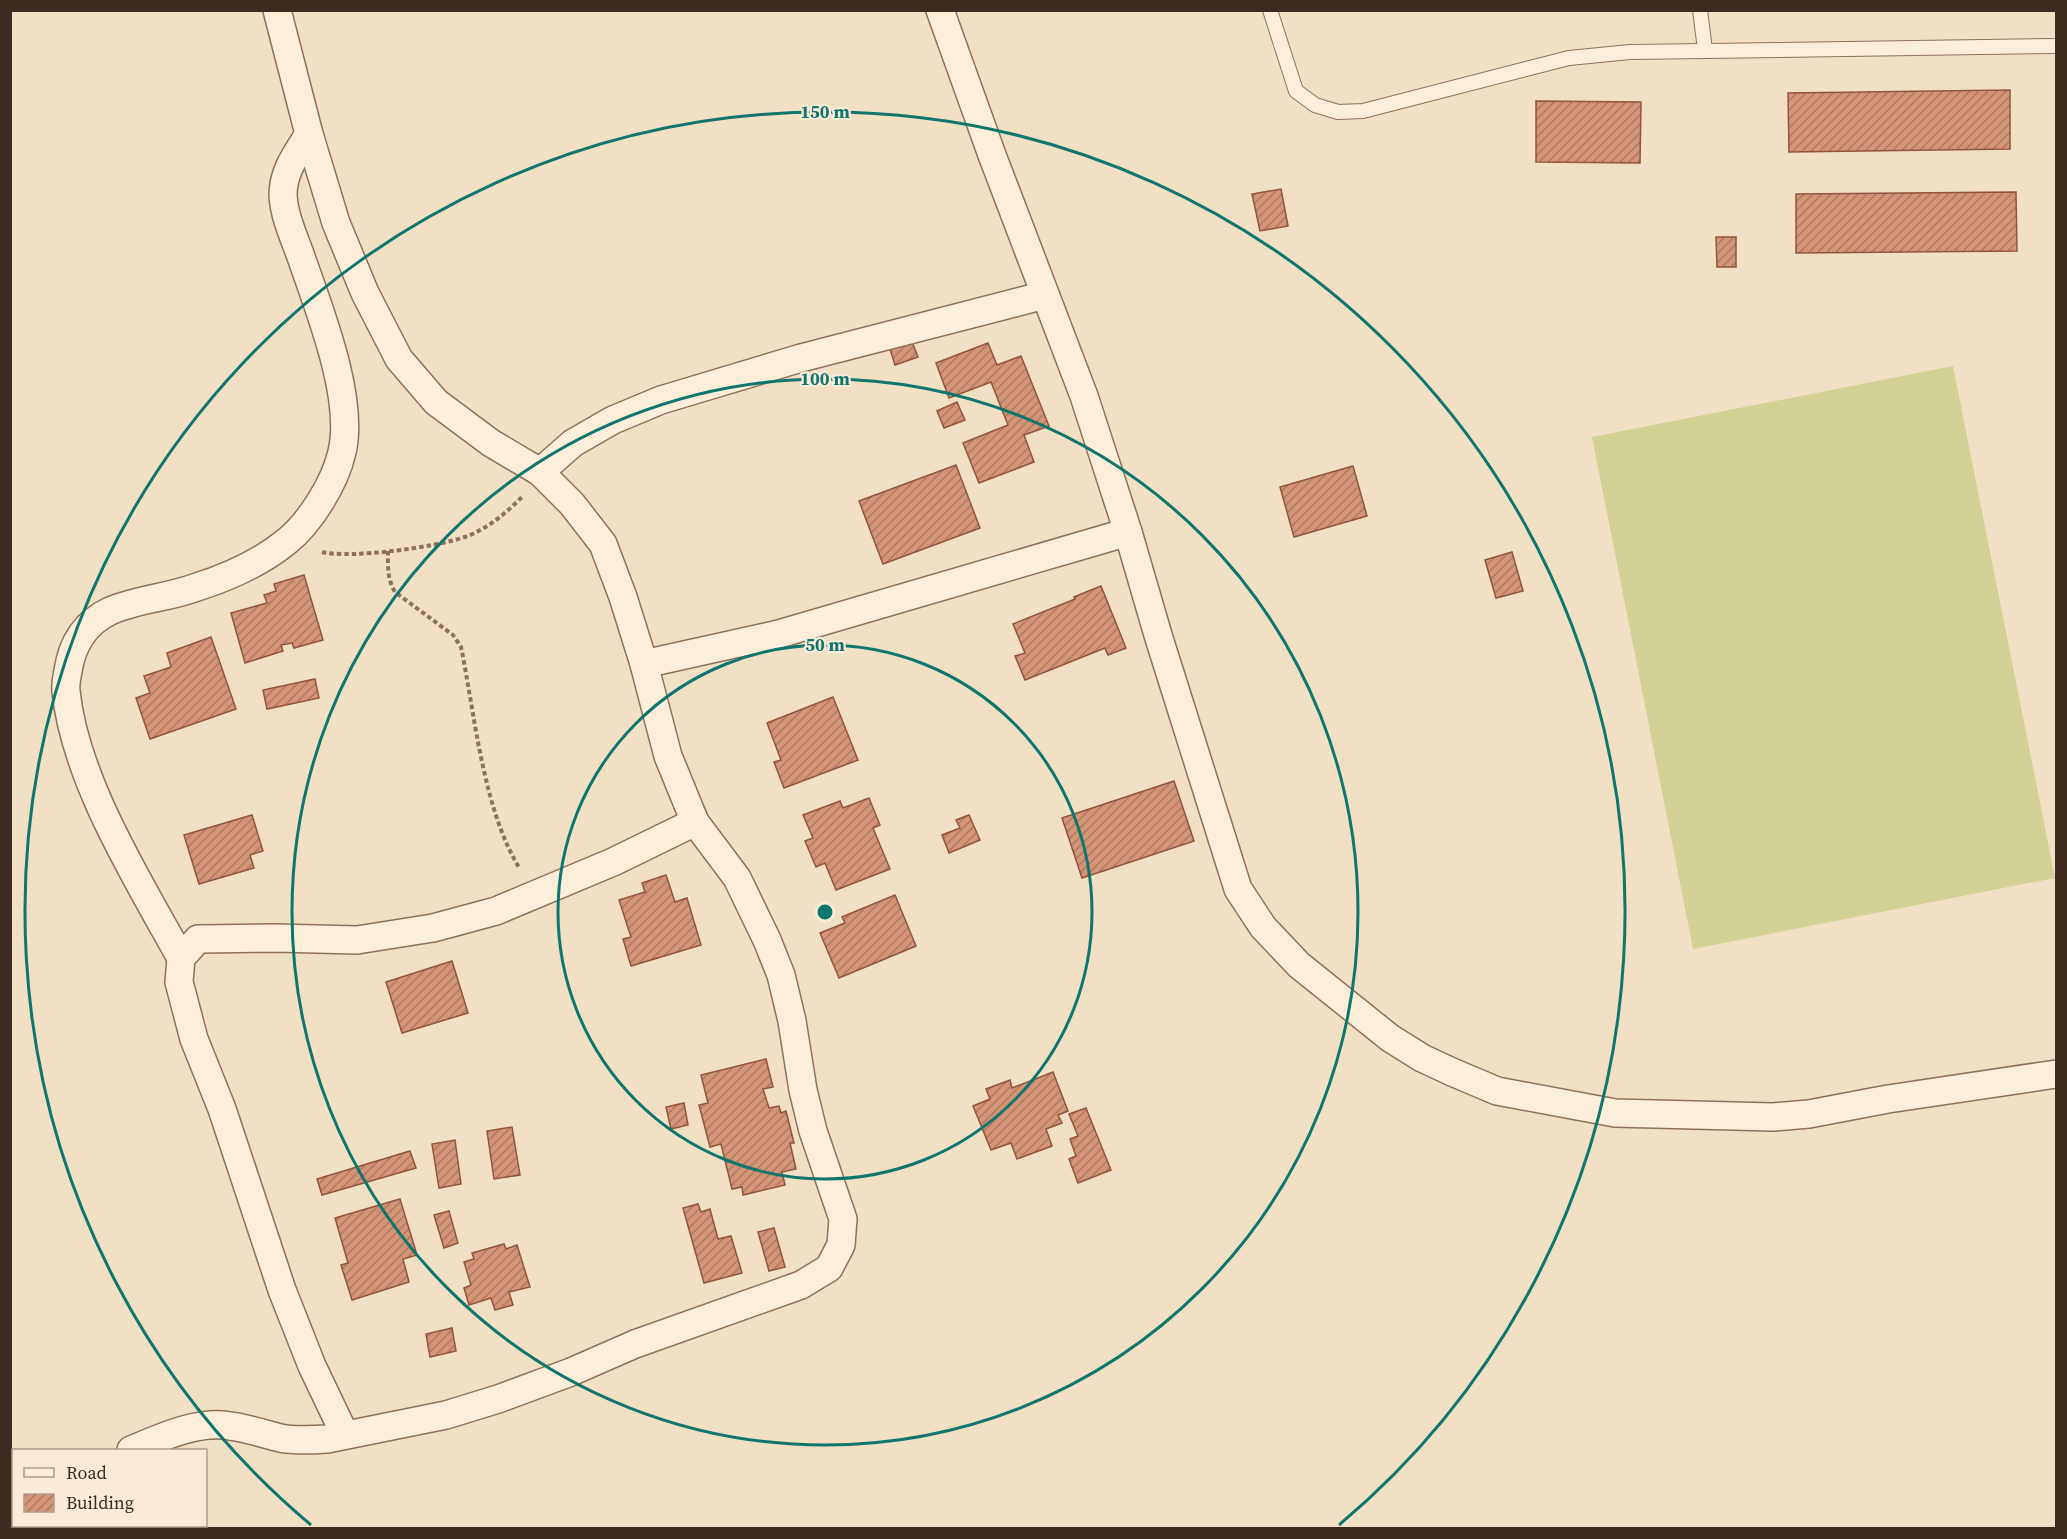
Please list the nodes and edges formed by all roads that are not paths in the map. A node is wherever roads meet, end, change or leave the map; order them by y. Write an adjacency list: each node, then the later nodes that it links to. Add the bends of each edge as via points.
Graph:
1 (277, 10): 7 (street)
2 (940, 10): 8 (street)
3 (1270, 10): 6 (lane, via 1296,91 1315,105 1338,112 1363,111 1569,58)
4 (1700, 10): 6 (lane)
5 (2056, 46): 6 (lane)
6 (1705, 50)
7 (309, 134): 9 (street, via 336,223 365,293 399,359 436,402 491,443); 13 (street, via 292,159 283,194 286,215 338,374 345,418 336,476 314,511 287,542 245,568 193,589 109,611 82,631 71,653 66,688 76,740 98,799)
8 (1045, 295): 9 (street, via 801,358 661,400 613,420 573,443); 10 (street, via 1084,396)
9 (540, 472): 11 (street, via 572,504 603,544)
10 (1128, 532): 11 (street, via 779,634); 14 (street, via 1238,889 1263,927 1299,964 1390,1038 1422,1058 1497,1091 1615,1113 1699,1116 1809,1114)
11 (644, 664): 12 (street, via 668,756)
12 (695, 822): 13 (street, via 613,862 496,911 433,928 357,940 198,939); 15 (street, via 737,878 781,975 813,1131 843,1219 841,1245 829,1268 801,1285 635,1344 498,1399 446,1415)
13 (181, 958): 15 (street, via 178,982 195,1040 282,1290)
14 (2056, 1074)
15 (345, 1435): 16 (street, via 309,1441 283,1439 229,1425 210,1426)
16 (134, 1449)

